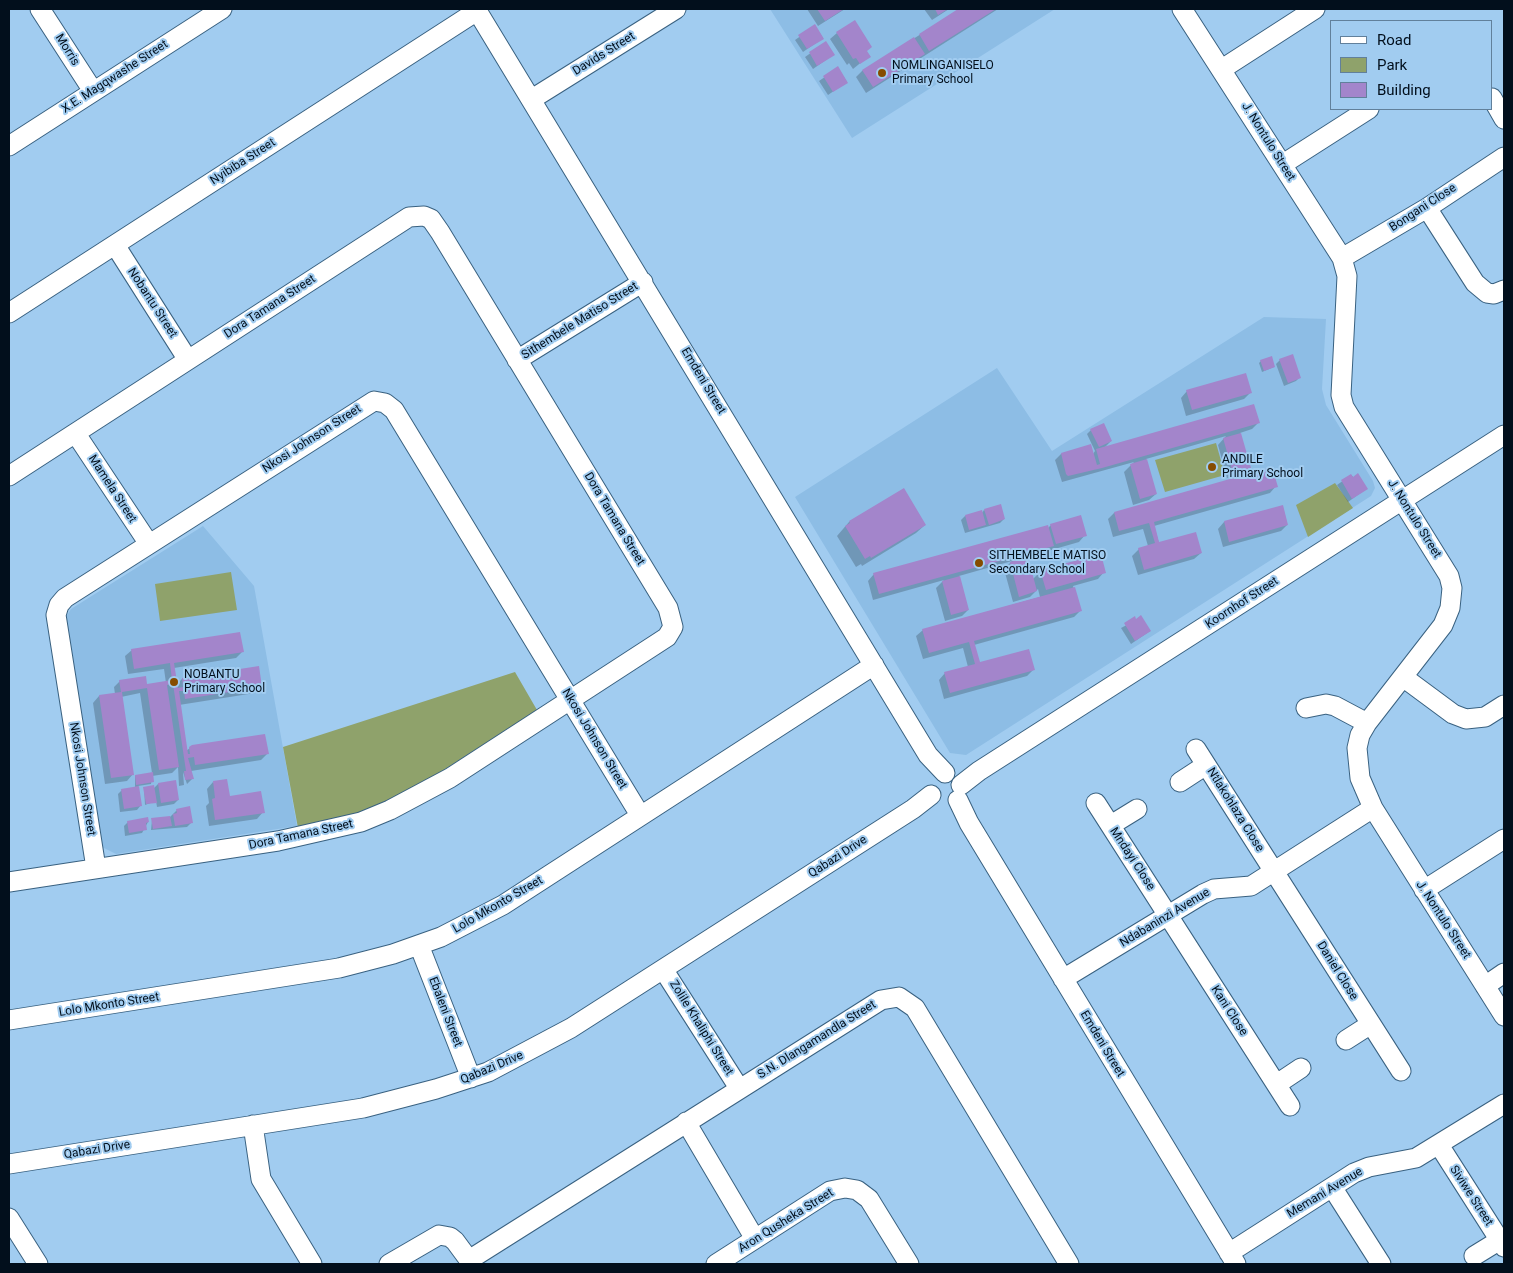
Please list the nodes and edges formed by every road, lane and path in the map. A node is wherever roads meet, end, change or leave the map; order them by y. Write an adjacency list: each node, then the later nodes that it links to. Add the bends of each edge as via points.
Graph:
1 (40, 9): 8 (street, Morris)
2 (222, 9): 8 (street, X.E. Magqwashe Street)
3 (676, 9): 9 (street, Davids Street)
4 (1182, 9): 7 (street, J. Nontulo Street)
5 (1315, 9): 7 (street)
6 (477, 10): 9 (street, Emdeni Street); 17 (street, Nyibiba Street)
7 (1222, 68): 15 (street, J. Nontulo Street)
8 (93, 91): 13 (street, X.E. Magqwashe Street)
9 (532, 99): 19 (street, Emdeni Street)
10 (1493, 100): 12 (street)
11 (1367, 110): 15 (street)
12 (1504, 118)
13 (9, 146)
14 (1504, 157): 16 (street, Bongani Close)
15 (1283, 164): 18 (street, J. Nontulo Street)
16 (1427, 208): 18 (street, Bongani Close); 20 (street, via 1475,283 1487,293)
17 (115, 245): 21 (street, Nyibiba Street); 22 (street, Nobantu Street)
18 (1342, 258): 27 (street, J. Nontulo Street, via 1347,276 1341,395 1349,416)
19 (643, 282): 23 (street, Sithembele Matiso Street); 29 (street, Emdeni Street)
20 (1504, 290)
21 (9, 313)
22 (188, 360): 23 (street, Dora Tamana Street, via 409,217 419,215 431,219 440,232); 24 (street, Dora Tamana Street)
23 (517, 360): 31 (street, Dora Tamana Street, via 668,608 672,620 673,627 667,637)
24 (76, 434): 26 (street, Dora Tamana Street); 28 (street, Mamela Street)
25 (1504, 435): 27 (street, Koornhof Street)
26 (9, 476)
27 (1402, 500): 30 (street, J. Nontulo Street, via 1444,565 1452,588 1450,608 1443,625); 38 (street, Koornhof Street)
28 (149, 544): 31 (street, Nkosi Johnson Street, via 369,403 384,403 394,410); 45 (street, Nkosi Johnson Street, via 65,598 57,610)
29 (874, 665): 38 (street, Emdeni Street); 42 (street, Lolo Mkonto Street)
30 (1402, 677): 32 (street, via 1453,714 1466,719 1485,717); 34 (street, J. Nontulo Street)
31 (570, 700): 42 (street, Nkosi Johnson Street); 45 (street, Dora Tamana Street, via 450,778 361,822 278,841)
32 (1504, 705)
33 (1306, 708): 34 (street, via 1326,704 1336,706)
34 (1367, 723): 40 (street, J. Nontulo Street, via 1357,748 1360,778)
35 (1196, 749): 36 (street, Ntlakohlaza Close)
36 (1206, 765): 37 (street); 46 (street, Ntlakohlaza Close)
37 (1180, 782)
38 (946, 789): 51 (street, Qabazi Drive); 53 (street, Emdeni Street)
39 (1096, 803): 43 (street, Mndayi Close)
40 (1373, 808): 46 (street, Ndabaninzi Avenue); 48 (street, J. Nontulo Street)
41 (1136, 809): 43 (street)
42 (640, 816): 50 (street, Lolo Mkonto Street, via 503,905)
43 (1111, 826): 49 (street, Mndayi Close)
44 (1504, 839): 48 (street)
45 (96, 868): 47 (street, Dora Tamana Street)
46 (1274, 871): 49 (street, Ndabaninzi Avenue, via 1246,887 1214,889); 57 (street, Daniel Close)
47 (9, 882)
48 (1424, 890): 54 (street, J. Nontulo Street)
49 (1168, 915): 53 (street, Ndabaninzi Avenue); 62 (street, Kani Close)
50 (419, 945): 56 (street, Lolo Mkonto Street, via 339,968); 61 (street, Ebaleni Street)
51 (663, 969): 61 (street, Qabazi Drive, via 571,1028); 63 (street, Zolile Khaliphi Street)
52 (1504, 973): 54 (street)
53 (1063, 979): 75 (street, Emdeni Street)
54 (1485, 986): 55 (street, J. Nontulo Street)
55 (1504, 1016)
56 (9, 1020)
57 (1371, 1024): 58 (street); 60 (street, Daniel Close)
58 (1346, 1040)
59 (1301, 1068): 62 (street)
60 (1401, 1071)
61 (471, 1078): 67 (street, Qabazi Drive, via 363,1108)
62 (1276, 1084): 65 (street, Kani Close)
63 (740, 1088): 66 (street, S.N. Dlangamandla Street); 82 (street, S.N. Dlangamandla Street, via 881,1000 899,997 906,1000 915,1008)
64 (1504, 1104): 68 (street, Memani Avenue)
65 (1290, 1106)
66 (686, 1122): 72 (street); 76 (street, S.N. Dlangamandla Street)
67 (253, 1125): 69 (street, Qabazi Drive); 78 (street, via 261,1179)
68 (1439, 1145): 70 (street, Memani Avenue, via 1404,1162 1369,1167); 73 (street, Siviwe Street)
69 (9, 1164)
70 (1332, 1187): 75 (street, Memani Avenue); 83 (street)
71 (9, 1218): 77 (street)
72 (755, 1239): 80 (street, Aron Qusheka Street); 81 (street, Aron Qusheka Street, via 830,1191 850,1188 869,1199)
73 (1502, 1243): 74 (street)
74 (1474, 1256)
75 (1233, 1258)
76 (470, 1262): 79 (street, via 450,1237 438,1235)
77 (38, 1264)
78 (312, 1264)
79 (389, 1264)
80 (716, 1264)
81 (909, 1264)
82 (1069, 1264)
83 (1381, 1264)

